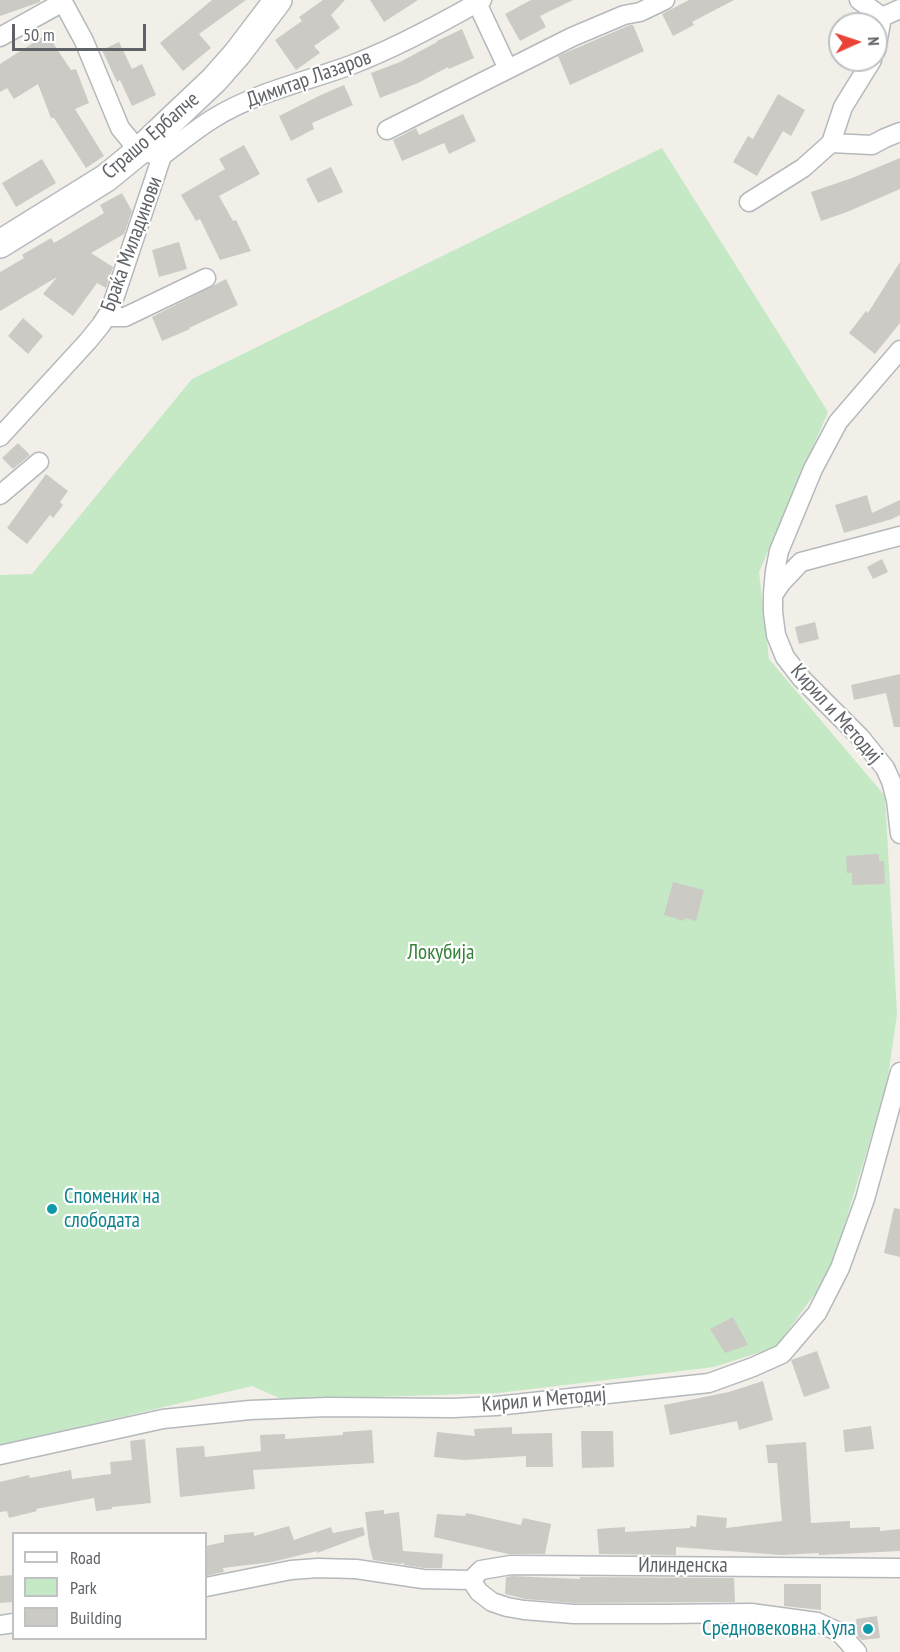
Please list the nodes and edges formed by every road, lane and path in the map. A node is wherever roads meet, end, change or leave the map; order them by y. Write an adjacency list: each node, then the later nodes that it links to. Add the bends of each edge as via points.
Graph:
1 (278, 0): 13 (main road, Страшо Ербапче)
2 (665, 0): 8 (street, via 592,28)
3 (859, 0): 6 (street)
4 (63, 1): 7 (street); 13 (street, via 120,128)
5 (479, 1): 8 (street); 13 (street, Димитар Лазаров, via 379,54 245,102)
6 (875, 12)
7 (0, 38)
8 (508, 69): 10 (street)
9 (865, 72): 12 (street, via 843,107)
10 (387, 130)
11 (900, 132): 12 (street, via 872,145)
12 (831, 143): 14 (street, via 803,168)
13 (151, 153): 15 (main road, Страшо Ербапче); 17 (street, Браќа Миладинови, via 136,239)
14 (749, 202)
15 (0, 244)
16 (206, 278): 17 (street, via 125,317)
17 (107, 317): 19 (street, Браќа Миладинови)
18 (900, 350): 23 (street, Кирил и Методиј, via 838,422 813,469 779,551)
19 (0, 437)
20 (39, 462): 21 (street)
21 (0, 495)
22 (900, 536): 23 (street, via 801,562)
23 (773, 595): 24 (street, Кирил и Методиј, via 776,635 785,657 885,768)
24 (898, 800): 25 (street, Кирил и Методиј)
25 (900, 834)
26 (900, 1077): 27 (street, Кирил и Методиј, via 865,1198 840,1268 818,1313 782,1354 753,1367 709,1383 495,1406 250,1410 163,1419)
27 (0, 1455)
28 (900, 1568): 29 (street, Илинденска, via 511,1565 482,1570)
29 (471, 1580): 30 (street, Илинденска, via 318,1568); 31 (street, via 492,1602 507,1607 574,1614 750,1613 817,1622 839,1632)
30 (207, 1587)
31 (857, 1652)

